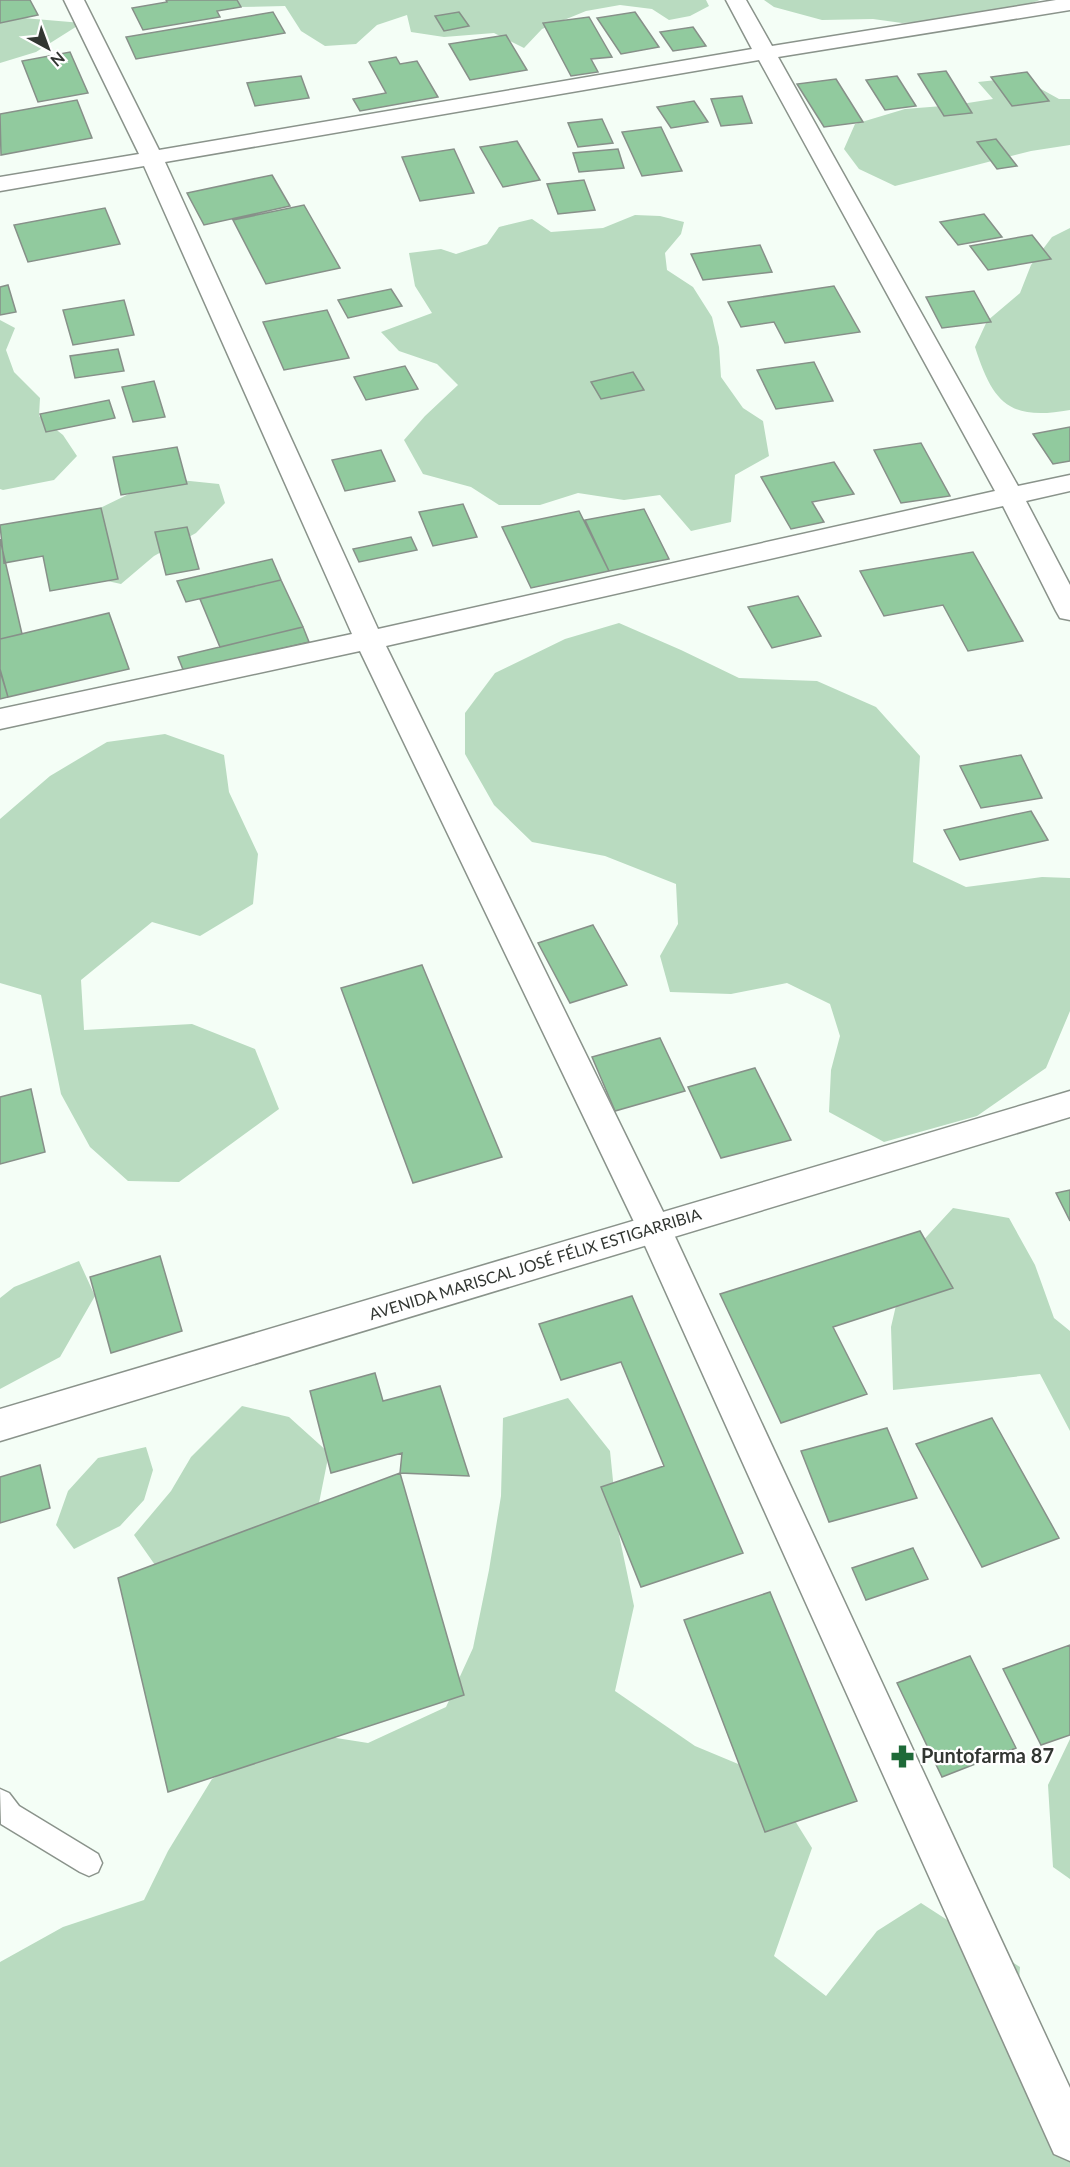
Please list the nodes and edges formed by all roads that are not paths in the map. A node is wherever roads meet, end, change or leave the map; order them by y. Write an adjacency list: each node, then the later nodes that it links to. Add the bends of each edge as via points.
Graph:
1 (74, 0): 5 (street)
2 (736, 0): 4 (street)
3 (1070, 4): 4 (street)
4 (765, 53): 5 (street); 8 (street)
5 (152, 158): 6 (street); 10 (street)
6 (0, 184)
7 (1070, 483): 8 (street)
8 (1010, 495): 9 (street); 10 (street)
9 (1070, 611)
10 (369, 640): 11 (street); 13 (street)
11 (0, 719)
12 (1070, 1104): 13 (street, AVENIDA MARISCAL JOSÉ FÉLIX ESTIGARRIBIA)
13 (654, 1228): 14 (street, AVENIDA MARISCAL JOSÉ FÉLIX ESTIGARRIBIA); 17 (street)
14 (0, 1425)
15 (0, 1802): 16 (lane, via 10,1815)
16 (89, 1863)
17 (1070, 2138)

